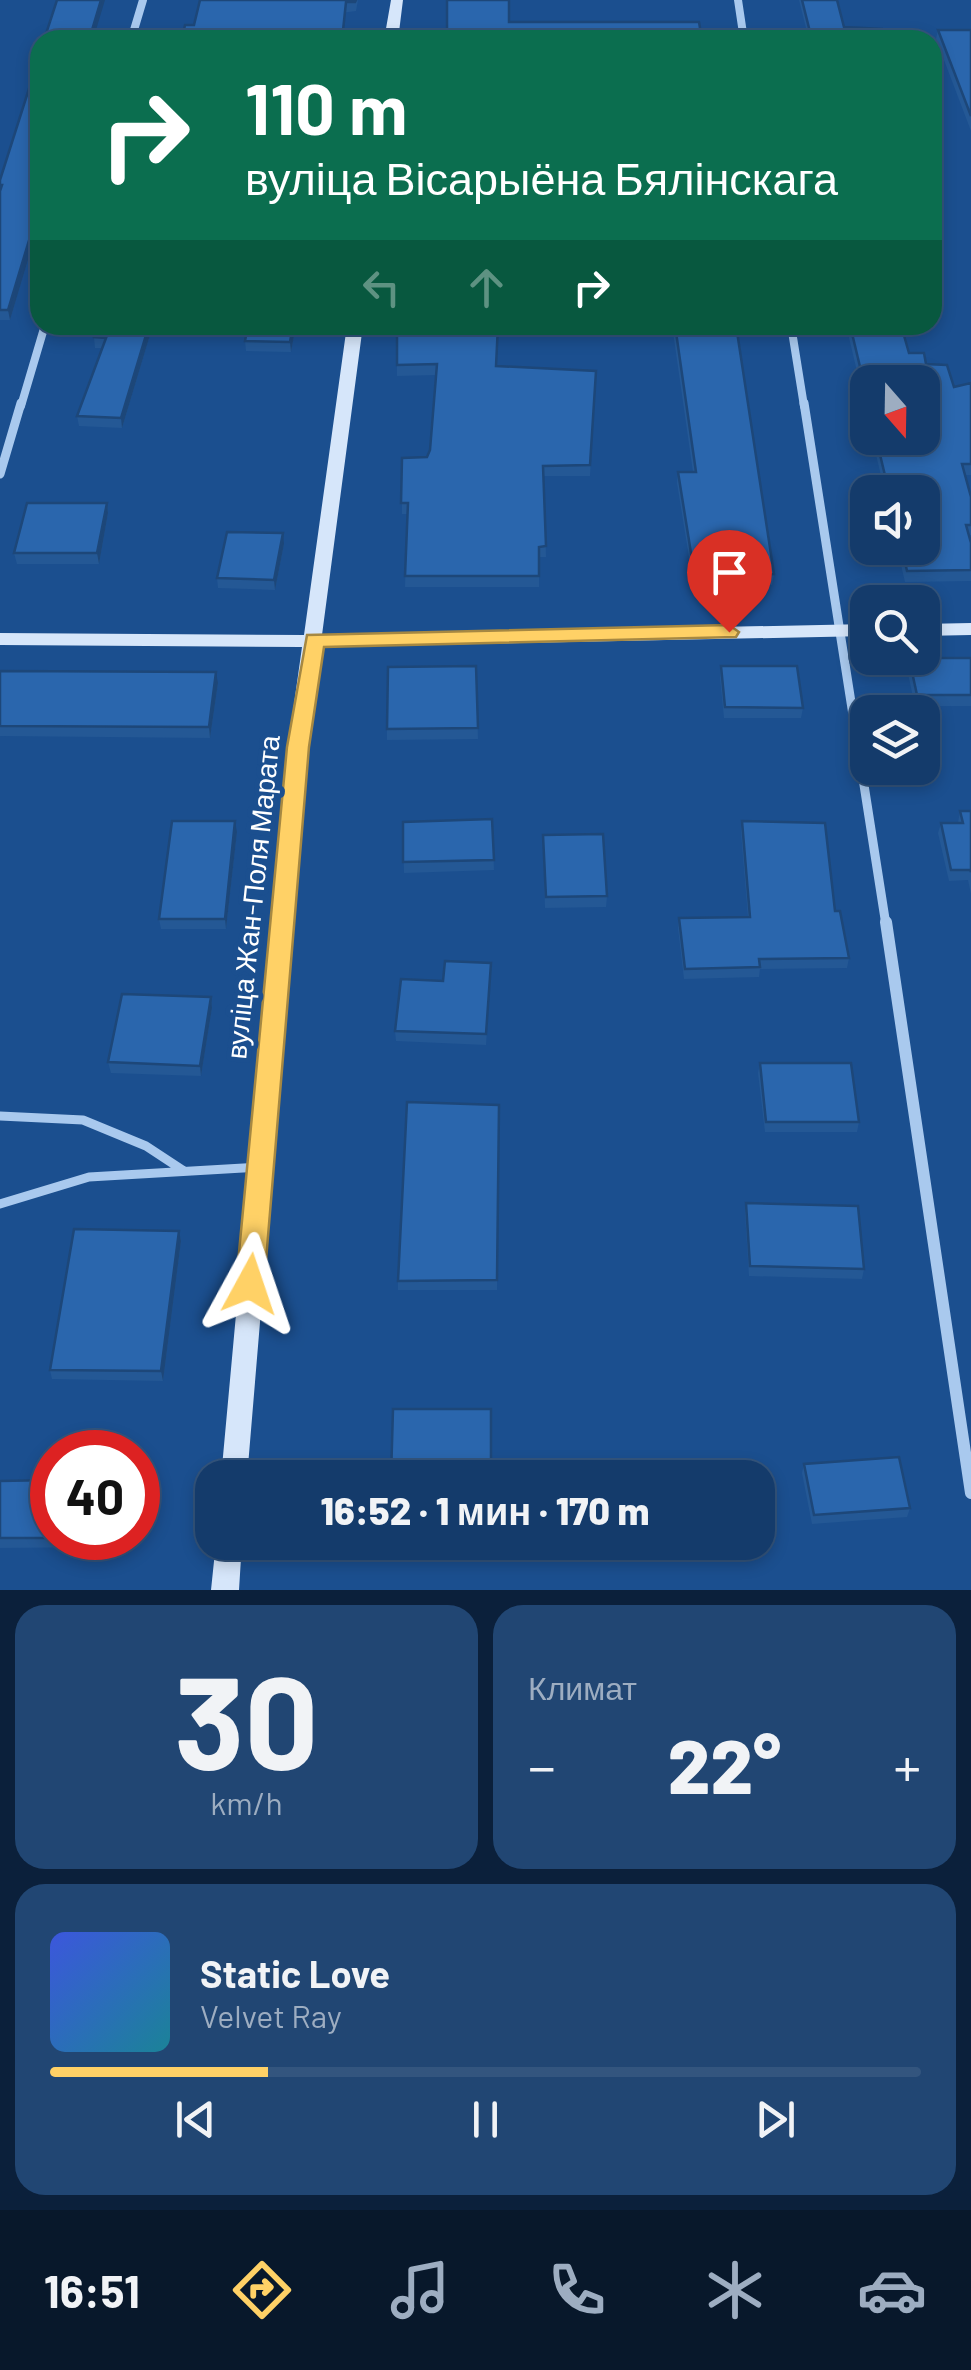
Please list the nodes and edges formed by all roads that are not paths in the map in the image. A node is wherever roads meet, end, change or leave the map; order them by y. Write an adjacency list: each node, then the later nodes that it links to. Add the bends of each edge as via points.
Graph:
1 (144, 0): 4 (street)
2 (396, 0): 5 (street)
3 (738, 0): 6 (street)
4 (134, 30)
5 (393, 30)
6 (742, 30)
7 (42, 335): 10 (street)
8 (354, 335): 16 (street, вуліца Жан-Поля Марата)
9 (793, 335): 11 (street)
10 (0, 474)
11 (842, 630): 12 (street); 16 (street); 22 (street)
12 (850, 630)
13 (940, 630): 14 (street)
14 (971, 630)
15 (0, 639): 16 (street)
16 (314, 640): 18 (street, вуліца Жан-Поля Марата)
17 (0, 1116): 19 (lane, via 82,1120)
18 (259, 1167): 19 (lane); 21 (street, вуліца Жан-Поля Марата)
19 (184, 1170): 20 (lane, via 89,1178)
20 (0, 1204)
21 (235, 1460)
22 (971, 1493)
23 (228, 1560): 24 (street)
24 (225, 1590)

